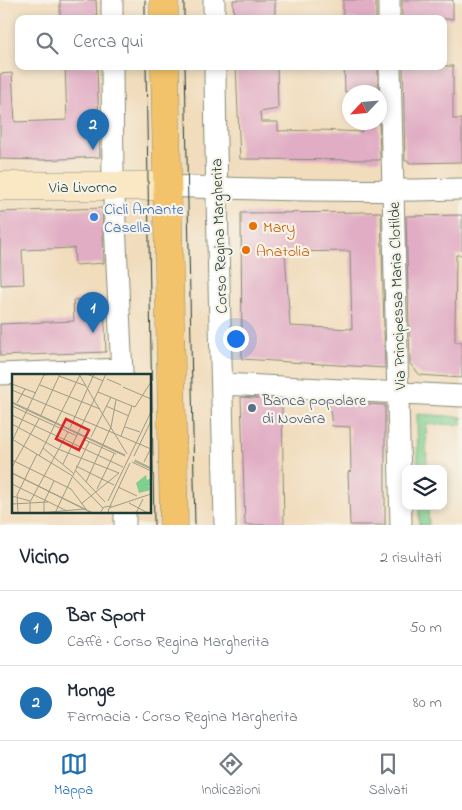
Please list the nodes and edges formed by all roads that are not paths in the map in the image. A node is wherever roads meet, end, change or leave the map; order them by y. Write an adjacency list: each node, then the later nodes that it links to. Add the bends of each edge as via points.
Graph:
1 (112, 0): 5 (street)
2 (164, 0): 6 (main road)
3 (214, 0): 7 (street)
4 (389, 0): 8 (street)
5 (112, 15)
6 (164, 15)
7 (214, 15)
8 (389, 15)
9 (112, 70): 14 (street)
10 (165, 70): 15 (main road)
11 (215, 70): 16 (street, Corso Regina Margherita)
12 (390, 70): 18 (street, Via Principessa Maria Clotilde)
13 (0, 186): 14 (street, Via Livorno)
14 (113, 186): 15 (street, Via Livorno); 19 (street)
15 (167, 186): 16 (street); 26 (main road)
16 (216, 189): 18 (street); 21 (street, Corso Regina Margherita)
17 (462, 189): 18 (street)
18 (393, 191): 22 (street, Via Principessa Maria Clotilde)
19 (122, 372): 20 (street)
20 (0, 374)
21 (222, 384): 22 (street); 27 (street, Corso Regina Margherita)
22 (398, 392): 23 (street); 28 (street, Via Principessa Maria Clotilde)
23 (462, 396)
24 (125, 512): 25 (street)
25 (125, 525)
26 (174, 525)
27 (225, 525)
28 (401, 525)

